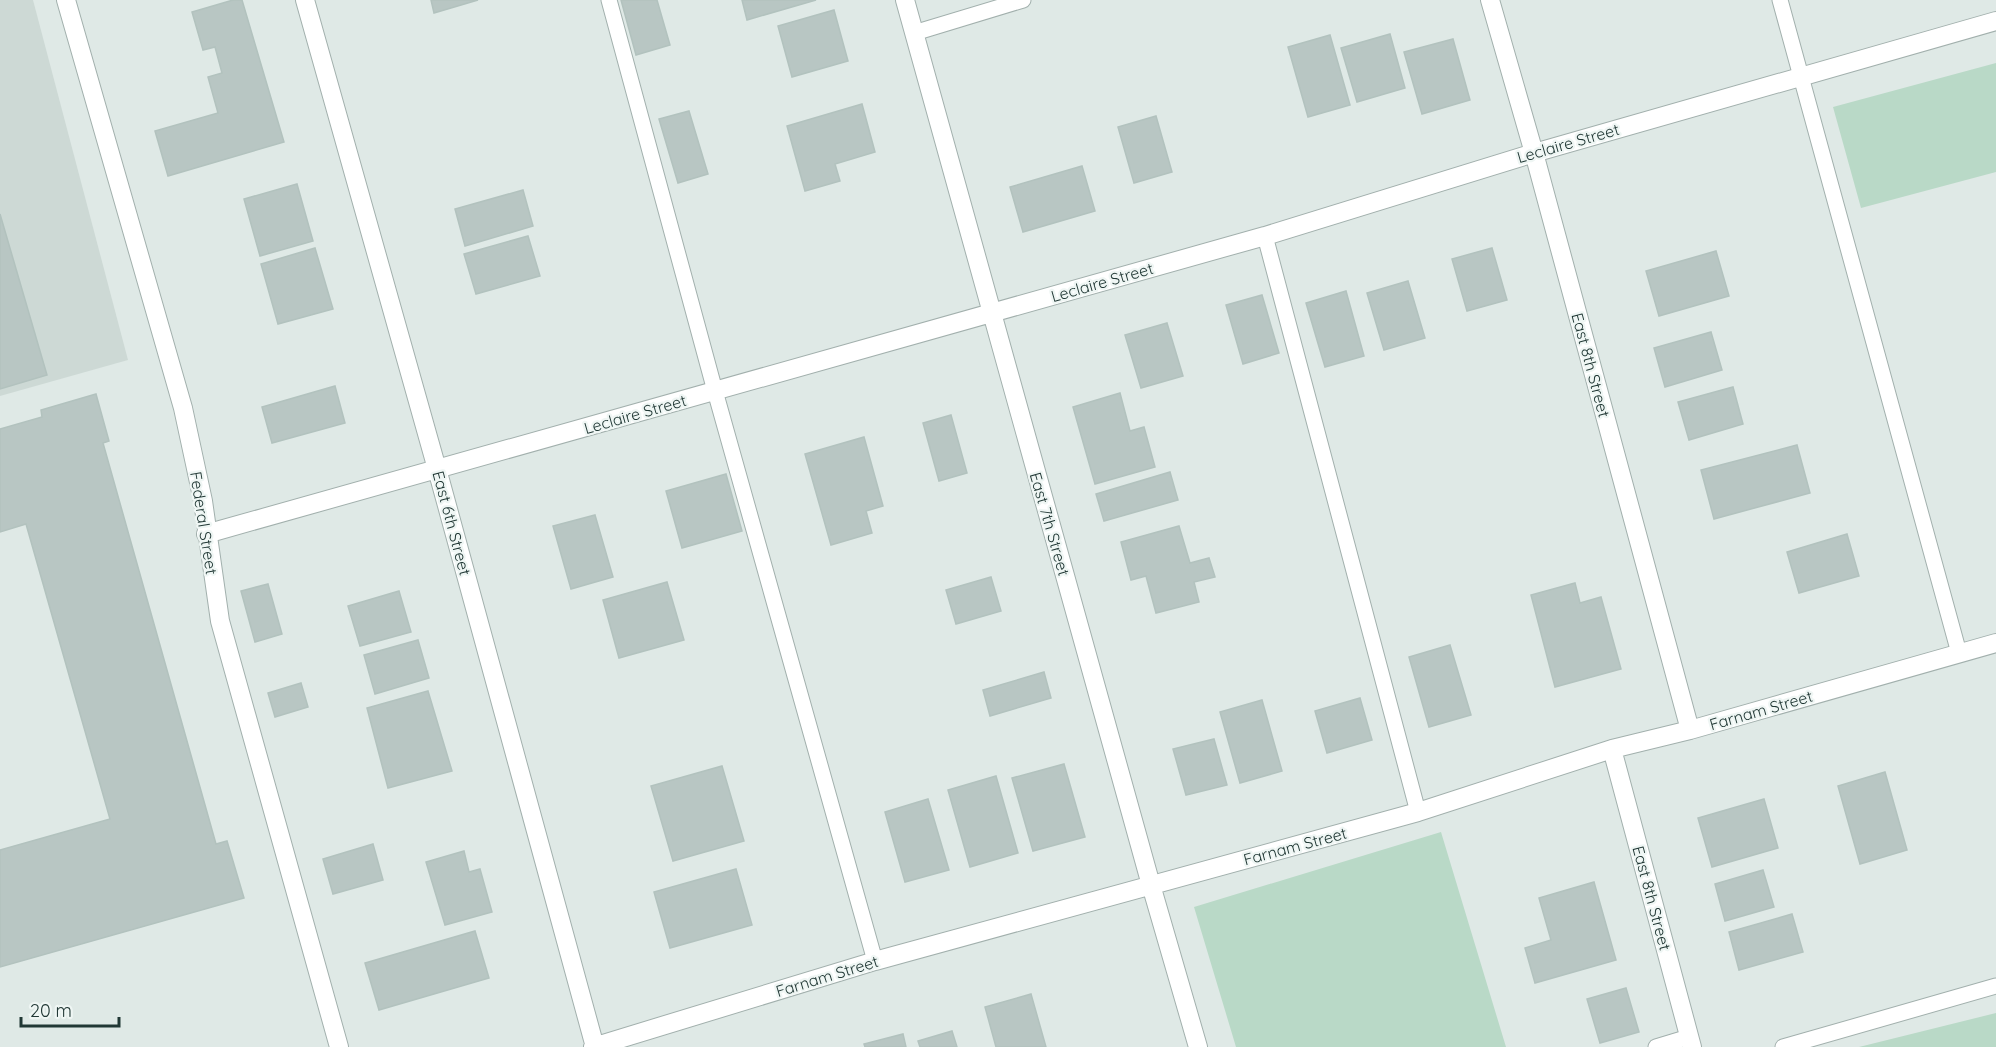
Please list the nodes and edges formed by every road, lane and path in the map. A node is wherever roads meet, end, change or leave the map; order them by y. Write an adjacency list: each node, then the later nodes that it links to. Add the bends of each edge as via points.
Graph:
1 (66, 0): 16 (street, Federal Street, via 183,408)
2 (305, 0): 15 (street, East 6th Street)
3 (609, 0): 14 (lane)
4 (905, 0): 9 (street, East 7th Street)
5 (1023, 0): 9 (lane)
6 (1490, 0): 11 (street, East 8th Street)
7 (1780, 0): 10 (lane)
8 (1996, 21): 10 (street, Leclaire Street)
9 (914, 33): 13 (street, East 7th Street)
10 (1802, 77): 11 (street, Leclaire Street); 18 (lane)
11 (1534, 153): 12 (street, Leclaire Street); 19 (street, East 8th Street)
12 (1265, 236): 13 (street, Leclaire Street); 21 (lane)
13 (992, 313): 14 (street, Leclaire Street); 22 (street, East 7th Street)
14 (716, 391): 15 (street, Leclaire Street); 23 (lane)
15 (437, 469): 16 (street, Leclaire Street); 27 (street, East 6th Street)
16 (207, 534): 26 (street, Federal Street, via 220,621)
17 (1996, 643): 18 (street, Farnam Street)
18 (1959, 653): 19 (street, Farnam Street)
19 (1690, 730): 20 (street, Farnam Street)
20 (1612, 749): 21 (street, Farnam Street); 25 (street, East 8th Street)
21 (1418, 812): 22 (street, Farnam Street)
22 (1151, 885): 23 (street, Farnam Street); 28 (street, East 7th Street)
23 (875, 962): 27 (street, Farnam Street)
24 (1996, 986): 30 (lane)
25 (1690, 1042): 29 (lane)
26 (339, 1047)
27 (594, 1047)
28 (1198, 1047)
29 (1656, 1047)
30 (1783, 1047)

